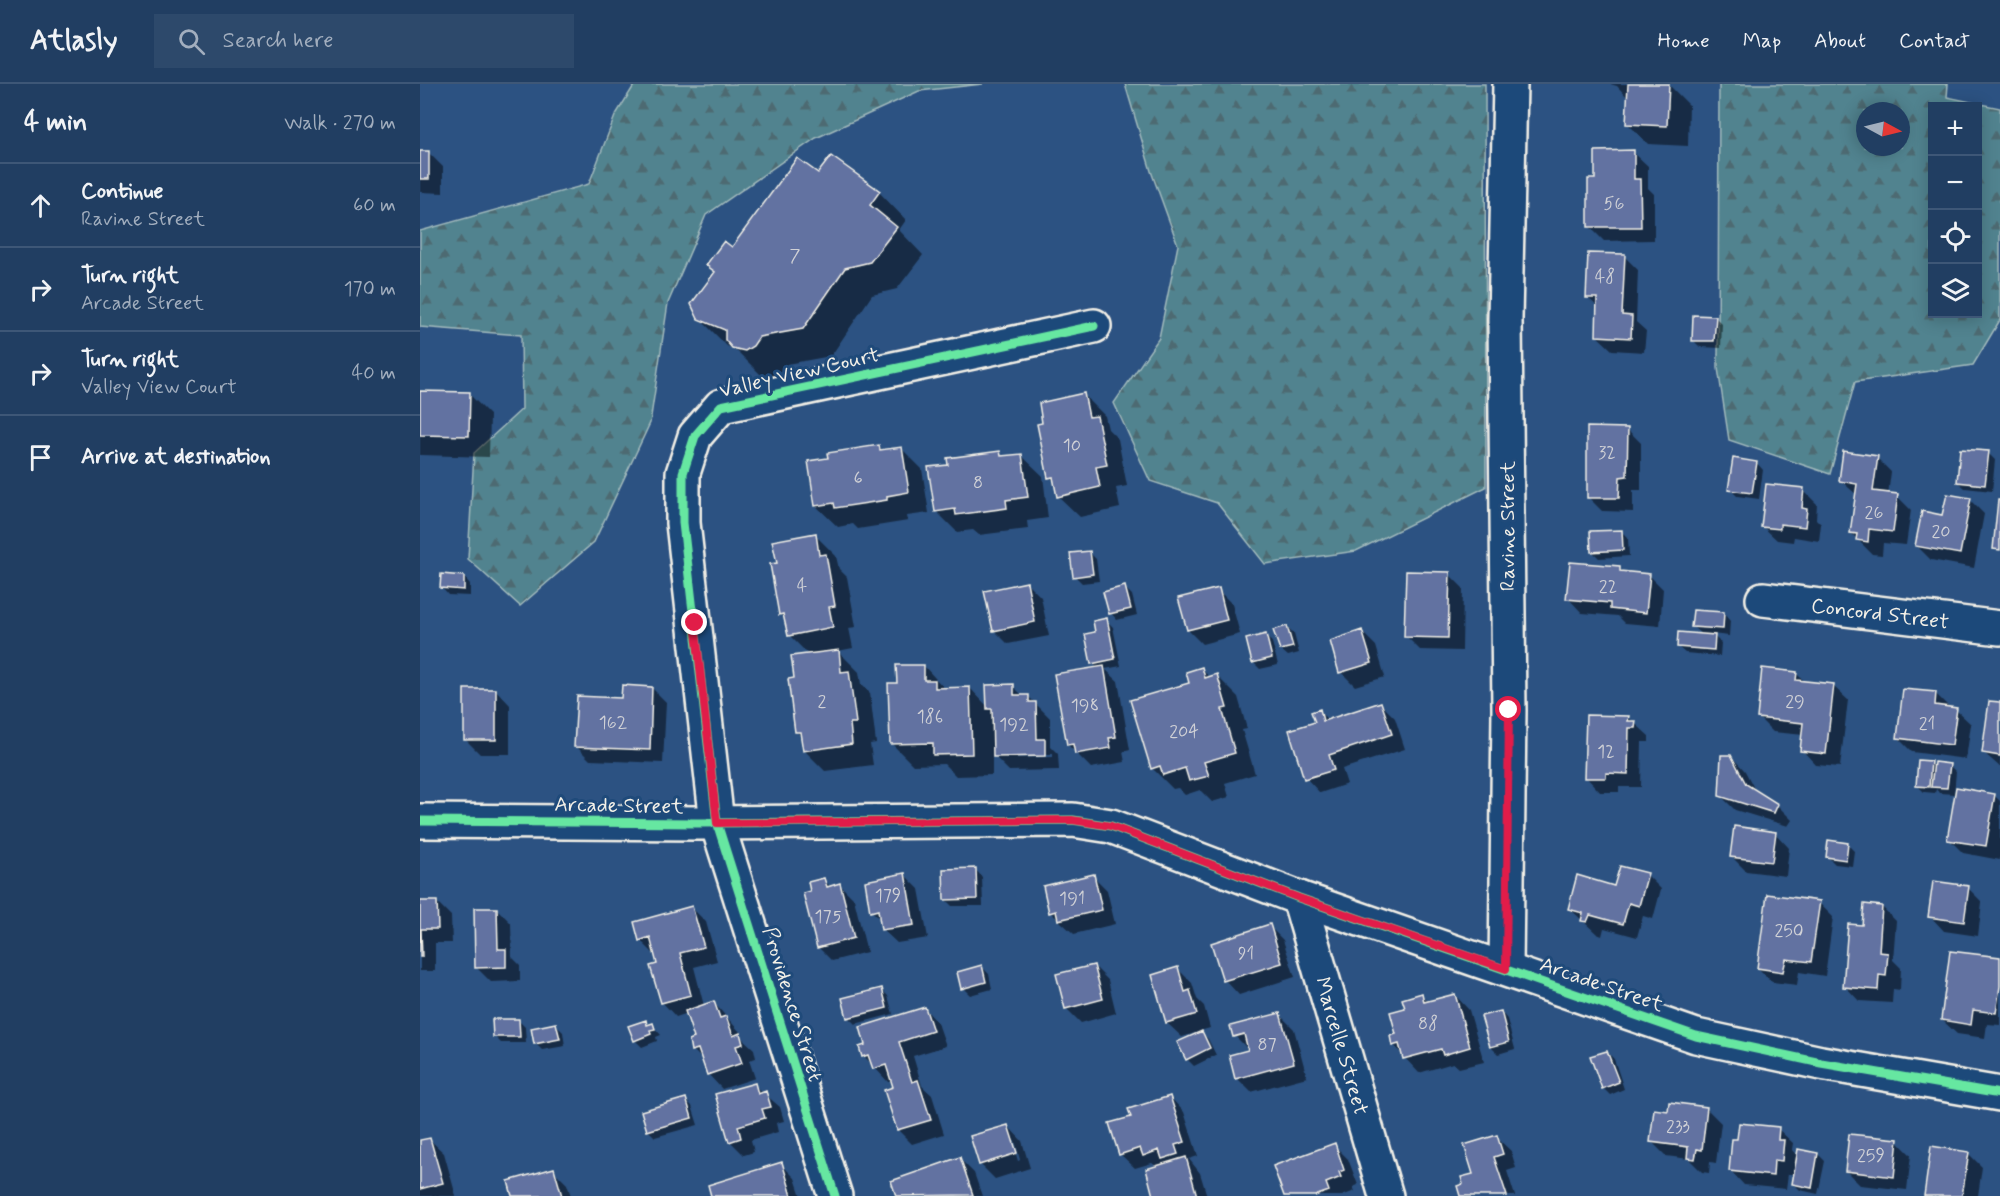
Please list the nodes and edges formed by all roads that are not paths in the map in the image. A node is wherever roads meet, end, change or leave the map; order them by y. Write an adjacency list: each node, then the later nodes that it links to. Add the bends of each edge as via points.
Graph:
1 (1510, 84): 8 (street, Ravine Street, via 1505,319 1509,710)
2 (1094, 326): 6 (street, Valley View Court, via 721,406 695,436 683,473 683,523)
3 (1762, 599): 4 (street, Concord Street)
4 (2000, 628)
5 (420, 821): 6 (street, Arcade Street)
6 (717, 823): 7 (street, Arcade Street, via 1072,820 1111,826); 10 (street, Providence Street)
7 (1299, 898): 8 (street, Arcade Street); 11 (street, Marcelle Street)
8 (1506, 969): 9 (street, Arcade Street, via 1696,1036 1821,1063)
9 (2000, 1094)
10 (835, 1196)
11 (1386, 1196)

